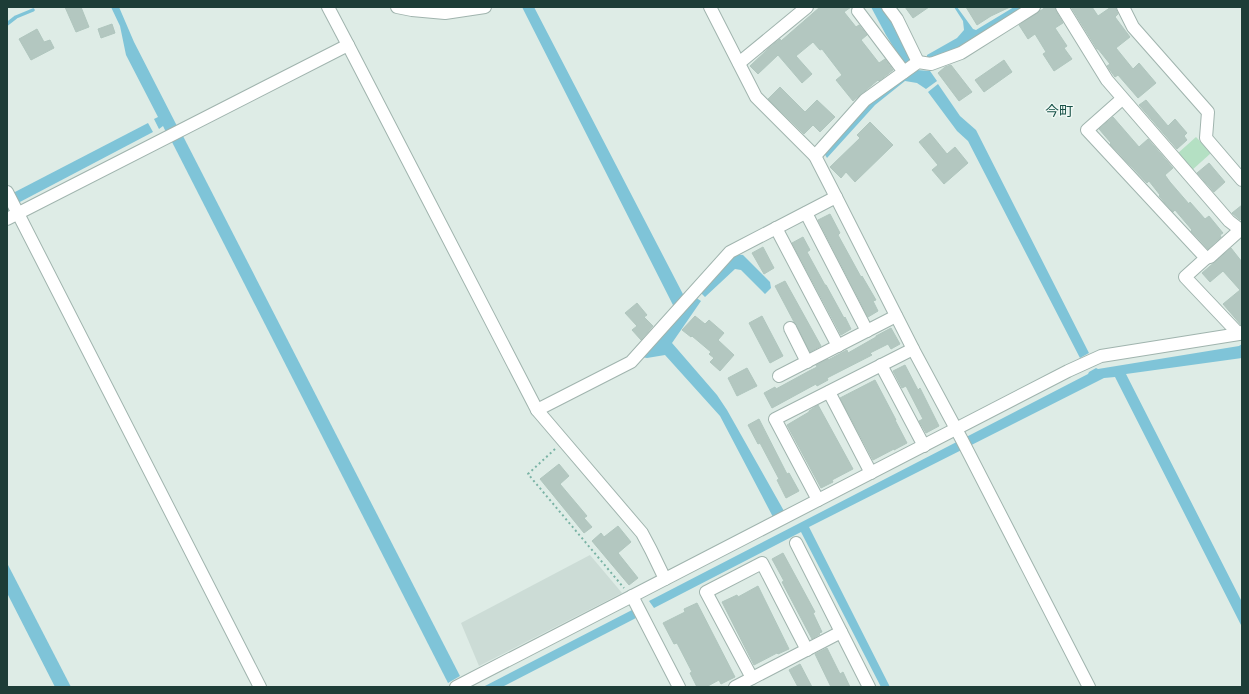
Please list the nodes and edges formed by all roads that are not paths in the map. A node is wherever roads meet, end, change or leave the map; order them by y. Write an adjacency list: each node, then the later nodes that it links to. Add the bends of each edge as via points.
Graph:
1 (328, 7): 11 (street)
2 (397, 7): 3 (street, via 445,13)
3 (485, 7)
4 (710, 7): 13 (street)
5 (807, 7): 13 (street)
6 (888, 7): 12 (street, via 897,19)
7 (1034, 7): 12 (street, via 961,53 931,64)
8 (1062, 7): 15 (street, via 1107,80)
9 (1123, 7): 17 (street, via 1132,28 1208,112 1206,138)
10 (858, 11): 14 (street)
11 (348, 45): 21 (street); 36 (street)
12 (918, 62): 14 (street)
13 (739, 63): 16 (street, via 756,97)
14 (904, 72): 16 (street, via 865,100)
15 (1122, 99): 24 (street, via 1229,221); 25 (street, via 1087,130)
16 (815, 156): 19 (street)
17 (1241, 177)
18 (7, 192): 21 (street)
19 (836, 197): 20 (street); 26 (street)
20 (806, 212): 23 (street); 28 (street)
21 (18, 213): 22 (street); 47 (street)
22 (7, 219)
23 (776, 228): 30 (street); 36 (street, via 730,252 631,362)
24 (1241, 231): 25 (street)
25 (1206, 258): 29 (street, via 1185,277)
26 (896, 316): 28 (street); 31 (street)
27 (790, 328): 32 (street)
28 (867, 331): 30 (street)
29 (1240, 333): 37 (street, via 1101,356 1068,371)
30 (838, 346): 32 (street)
31 (913, 349): 33 (street); 37 (street)
32 (806, 362): 34 (street)
33 (881, 365): 35 (street); 38 (street)
34 (779, 376)
35 (829, 392): 39 (street); 40 (street, via 775,418)
36 (537, 410): 42 (street, via 642,533)
37 (961, 439): 38 (street); 52 (street)
38 (924, 446): 39 (street)
39 (871, 473): 40 (street)
40 (818, 500): 42 (street)
41 (796, 543): 44 (street)
42 (665, 579): 43 (street)
43 (632, 596): 48 (street); 49 (street)
44 (841, 632): 45 (street); 51 (street)
45 (807, 650): 46 (street); 46 (street, via 762,563 706,592)
46 (752, 678): 50 (street)
47 (260, 687)
48 (456, 687)
49 (679, 687)
50 (735, 687)
51 (868, 687)
52 (1089, 687)

